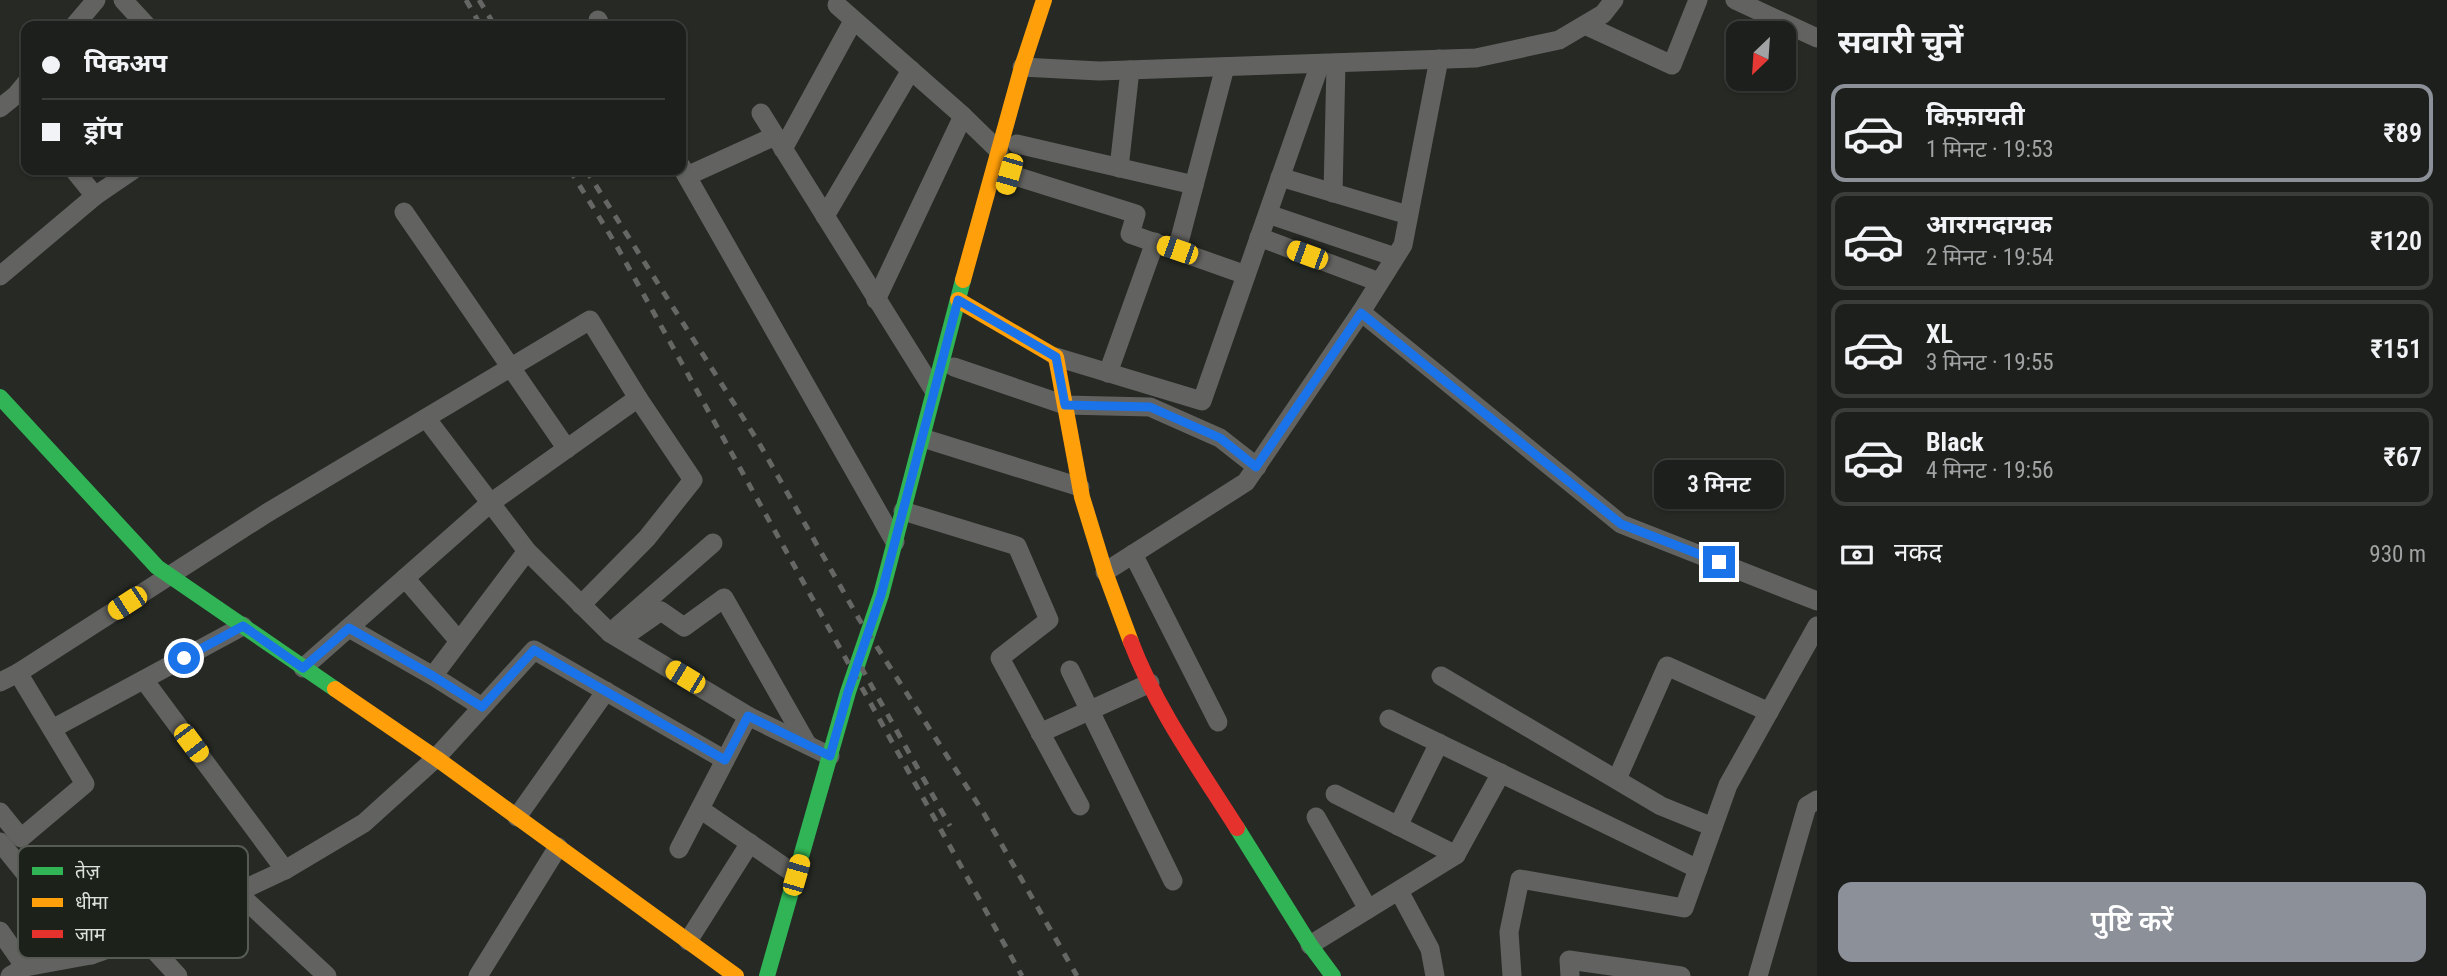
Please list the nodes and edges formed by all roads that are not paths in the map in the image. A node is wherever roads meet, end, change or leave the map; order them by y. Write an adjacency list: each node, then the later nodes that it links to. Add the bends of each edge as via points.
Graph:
1 (96, 0): 9 (street)
2 (123, 0): 10 (street)
3 (1044, 0): 18 (street)
4 (1061, 0): 12 (street)
5 (1614, 0): 13 (street)
6 (1698, 0): 13 (street, via 1672,65)
7 (1735, 0): 14 (street)
8 (837, 5): 11 (street)
9 (78, 21)
10 (143, 21)
11 (853, 21): 19 (street); 25 (street)
12 (1054, 23)
13 (1585, 25): 15 (street, via 1559,40 1476,58)
14 (1817, 38)
15 (1439, 60): 16 (street); 39 (street)
16 (1328, 63): 17 (street); 33 (street); 35 (street)
17 (1225, 67): 20 (street); 34 (street)
18 (1035, 68): 20 (street); 26 (street)
19 (911, 70): 24 (street); 40 (street)
20 (1130, 70): 27 (street)
21 (21, 97): 22 (street)
22 (0, 108)
23 (761, 113): 25 (street)
24 (963, 116): 26 (street); 48 (street)
25 (779, 142): 28 (street); 40 (street)
26 (1013, 143): 27 (street); 29 (street); 49 (street)
27 (1119, 168): 34 (street)
28 (686, 170)
29 (1009, 174): 42 (street, via 1136,214 1130,234); 49 (street)
30 (78, 175): 36 (street)
31 (126, 175): 36 (street)
32 (686, 175): 67 (street)
33 (1280, 177): 35 (street); 38 (street)
34 (1194, 185): 43 (street)
35 (1333, 193): 39 (street)
36 (95, 196): 46 (street)
37 (404, 212): 52 (street)
38 (1268, 214): 41 (street); 44 (street)
39 (1408, 215): 44 (street)
40 (825, 216): 48 (street)
41 (1259, 237): 45 (street); 47 (street)
42 (1156, 242): 43 (street); 54 (street)
43 (1177, 250): 45 (street)
44 (1395, 257): 47 (street)
45 (1246, 275): 54 (street, via 1202,401)
46 (0, 276)
47 (1379, 282): 50 (street)
48 (876, 300): 55 (street)
49 (964, 303): 51 (street); 53 (street); 55 (street)
50 (1361, 313): 63 (street); 74 (street, via 1621,524)
51 (1056, 357): 54 (street); 58 (street)
52 (511, 367): 57 (street, via 590,320); 60 (street); 62 (street)
53 (954, 367): 58 (street); 61 (street)
54 (1108, 373)
55 (933, 389): 66 (street)
56 (0, 397): 59 (street)
57 (638, 398): 62 (street); 75 (street, via 693,480 648,538)
58 (1065, 405): 63 (street, via 1150,407 1220,438); 64 (street)
59 (7, 417): 72 (street)
60 (426, 418): 65 (street); 72 (street)
61 (929, 440): 64 (street); 66 (street)
62 (567, 449): 65 (street)
63 (1256, 467): 70 (street, via 1247,482)
64 (1080, 487): 71 (street)
65 (489, 504): 69 (street); 73 (street)
66 (904, 507): 67 (street); 96 (street, via 1017,546 1049,620 1000,658)
67 (895, 542): 99 (street)
68 (713, 543): 79 (street)
69 (527, 551): 75 (street); 80 (street)
70 (1133, 554): 71 (street); 94 (street)
71 (1105, 572): 87 (street)
72 (170, 575): 76 (street); 83 (street)
73 (405, 578): 78 (street); 80 (street)
74 (1817, 601)
75 (581, 605): 79 (street)
76 (243, 626): 81 (street); 86 (street)
77 (1817, 626): 91 (street)
78 (349, 628): 81 (street); 84 (street)
79 (616, 636): 92 (street); 98 (street, via 661,611 684,627 724,598)
80 (459, 641): 84 (street)
81 (303, 668): 100 (street)
82 (1070, 670): 90 (street)
83 (7, 674): 95 (street)
84 (433, 676): 89 (street)
85 (1441, 676): 103 (street)
86 (144, 680): 95 (street); 120 (street)
87 (1150, 683): 90 (street); 129 (street)
88 (606, 691): 89 (street, via 534,650); 101 (street); 109 (street)
89 (482, 707): 100 (street)
90 (1089, 710): 96 (street); 122 (street)
91 (1769, 712): 103 (street, via 1667,666); 112 (street, via 1728,785)
92 (748, 716): 98 (street); 101 (street)
93 (1389, 719): 97 (street)
94 (1218, 722)
95 (52, 729): 108 (street, via 85,783 22,838)
96 (1040, 733): 106 (street)
97 (1439, 743): 102 (street); 111 (street)
98 (807, 744): 99 (street)
99 (830, 756): 121 (street)
100 (436, 758): 109 (street); 120 (street, via 364,823)
101 (725, 760): 107 (street)
102 (1501, 774): 117 (street); 119 (street)
103 (1617, 779): 112 (street, via 1661,806)
104 (1335, 794): 111 (street)
105 (1817, 800): 145 (street, via 1808,806)
106 (1080, 806)
107 (700, 809): 114 (street); 116 (street)
108 (0, 812)
109 (517, 817): 115 (street)
110 (1316, 817): 126 (street)
111 (1398, 826): 117 (street)
112 (1713, 827): 119 (street)
113 (0, 842): 118 (street)
114 (750, 843): 121 (street); 128 (street)
115 (558, 847): 128 (street); 137 (street)
116 (679, 849)
117 (1456, 855): 124 (street)
118 (18, 864)
119 (1698, 869): 142 (street, via 1684,908 1520,879 1509,932)
120 (285, 870): 123 (street)
121 (796, 875): 139 (street)
122 (1172, 881)
123 (248, 888)
124 (1399, 891): 126 (street); 141 (street, via 1430,949)
125 (248, 902): 136 (street)
126 (1368, 909): 129 (street)
127 (0, 931): 133 (street)
128 (688, 941): 138 (street)
129 (1310, 945): 140 (street)
130 (75, 958): 132 (street)
131 (161, 958): 135 (street)
132 (48, 963): 133 (street); 134 (street)
133 (18, 972)
134 (65, 976)
135 (178, 976)
136 (327, 976)
137 (478, 976)
138 (736, 976)
139 (767, 976)
140 (1333, 976)
141 (1435, 976)
142 (1512, 976)
143 (1570, 976): 144 (street, via 1569,960)
144 (1681, 976)
145 (1758, 976)

